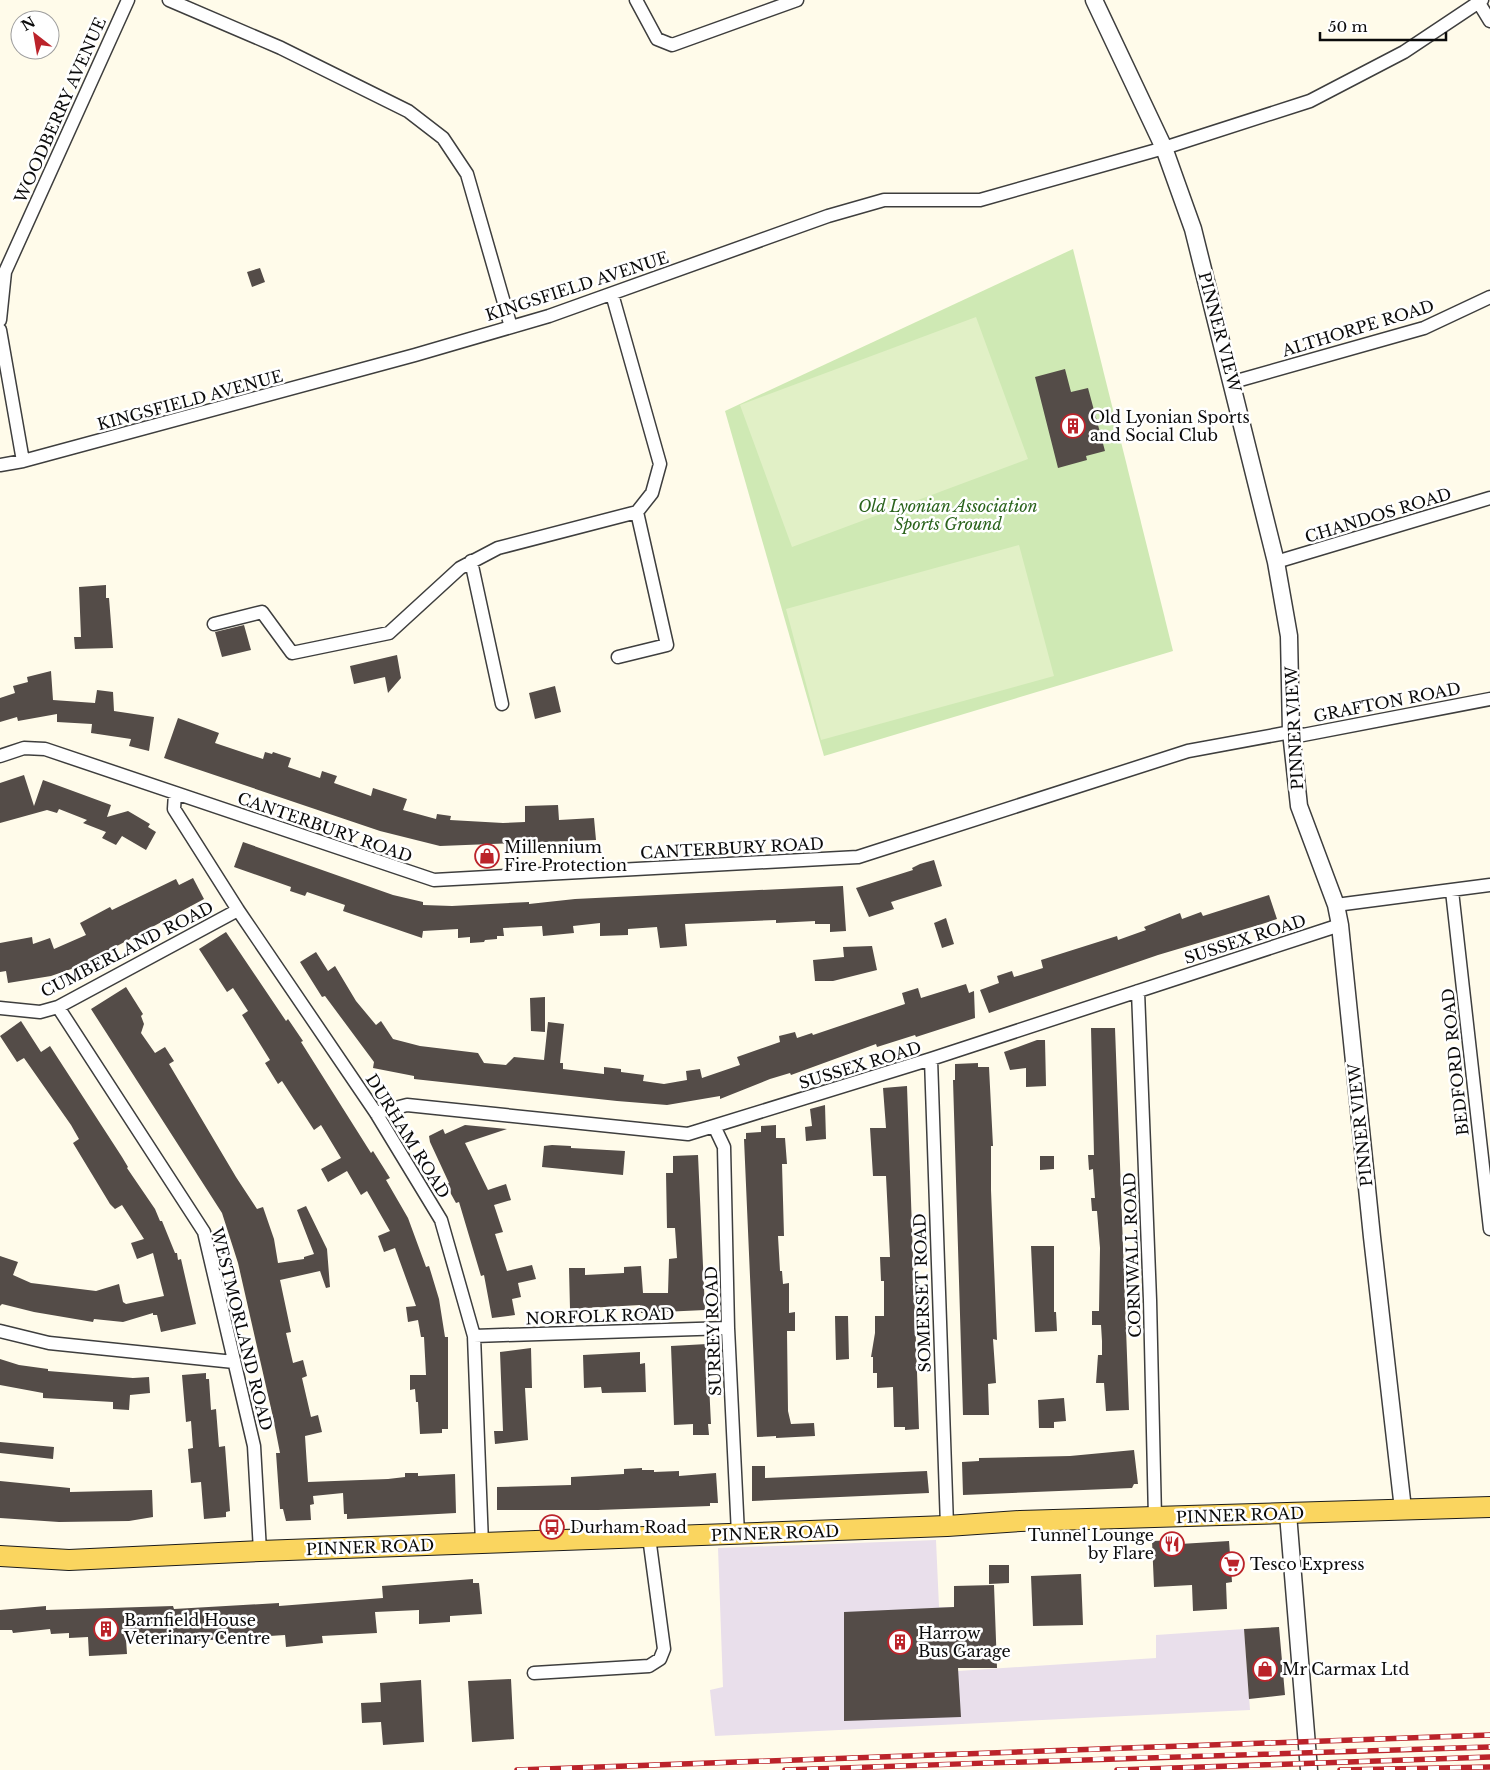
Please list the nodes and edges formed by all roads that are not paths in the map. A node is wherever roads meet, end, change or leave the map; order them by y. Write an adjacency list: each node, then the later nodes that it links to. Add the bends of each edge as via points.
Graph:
1 (128, 0): 11 (street, WOODBERRY AVENUE, via 5,272)
2 (168, 0): 12 (street, via 281,48 408,111 443,138 467,174)
3 (636, 0): 4 (street, via 657,39 672,45)
4 (797, 0)
5 (1094, 0): 8 (street, PINNER VIEW)
6 (1480, 2): 7 (street); 8 (street, KINGSFIELD AVENUE, via 1404,52 1310,101)
7 (1490, 21)
8 (1164, 148): 9 (street, KINGSFIELD AVENUE, via 980,200 884,200 828,216); 14 (street, PINNER VIEW, via 1194,229)
9 (612, 294): 12 (street, KINGSFIELD AVENUE); 18 (street, via 660,464 652,492)
10 (1490, 297): 14 (street, ALTHORPE ROAD, via 1424,328)
11 (0, 320)
12 (511, 327): 15 (street, KINGSFIELD AVENUE)
13 (0, 330): 15 (street)
14 (1233, 382): 20 (street, PINNER VIEW)
15 (23, 461): 16 (street, KINGSFIELD AVENUE)
16 (0, 465)
17 (1490, 498): 20 (street, CHANDOS ROAD)
18 (637, 512): 19 (street, via 498,548); 22 (street, via 666,645)
19 (471, 562): 21 (street, via 460,568 389,633 292,653 262,612); 24 (street)
20 (1276, 562): 25 (street, PINNER VIEW, via 1289,636)
21 (214, 624)
22 (618, 656)
23 (1490, 699): 25 (street, GRAFTON ROAD, via 1303,735)
24 (502, 704)
25 (1291, 732): 27 (street, CANTERBURY ROAD, via 1188,750 858,857 801,861 434,880); 30 (street, PINNER VIEW, via 1299,806)
26 (0, 756): 27 (street, CANTERBURY ROAD, via 24,748 45,749)
27 (175, 793): 31 (street, DURHAM ROAD, via 174,809)
28 (1490, 885): 29 (street)
29 (1452, 891): 30 (street); 39 (street, BEDFORD ROAD)
30 (1336, 905): 32 (street, PINNER VIEW)
31 (238, 910): 34 (street, CUMBERLAND ROAD); 37 (street, DURHAM ROAD)
32 (1340, 925): 33 (street, SUSSEX ROAD); 45 (street, PINNER VIEW)
33 (1138, 991): 36 (street, SUSSEX ROAD); 47 (street, CORNWALL ROAD, via 1150,1300)
34 (58, 1007): 35 (street, CUMBERLAND ROAD, via 40,1012); 43 (street, WESTMORLAND ROAD, via 204,1232)
35 (0, 1008)
36 (931, 1060): 38 (street, SUSSEX ROAD); 48 (street, SOMERSET ROAD)
37 (376, 1113): 38 (street, SUSSEX ROAD, via 407,1105 688,1134); 42 (street, DURHAM ROAD, via 441,1220)
38 (715, 1128): 40 (street, SURREY ROAD, via 724,1147)
39 (1490, 1229)
40 (728, 1328): 42 (street, NORFOLK ROAD); 49 (street, SURREY ROAD)
41 (0, 1330): 43 (street, via 49,1343)
42 (474, 1336): 51 (street, DURHAM ROAD)
43 (234, 1362): 52 (street, WESTMORLAND ROAD, via 254,1446)
44 (1490, 1507): 45 (main road, PINNER ROAD)
45 (1403, 1508): 46 (main road, PINNER ROAD)
46 (1288, 1514): 47 (main road, PINNER ROAD); 55 (street)
47 (1154, 1518): 48 (main road, PINNER ROAD)
48 (947, 1526): 49 (main road, PINNER ROAD)
49 (738, 1534): 50 (main road, PINNER ROAD)
50 (649, 1538): 51 (main road, PINNER ROAD); 54 (street, via 664,1648 660,1659 649,1666)
51 (482, 1544): 52 (main road, PINNER ROAD)
52 (260, 1550): 53 (main road, PINNER ROAD, via 69,1560)
53 (0, 1556)
54 (534, 1672)
55 (1309, 1770)

